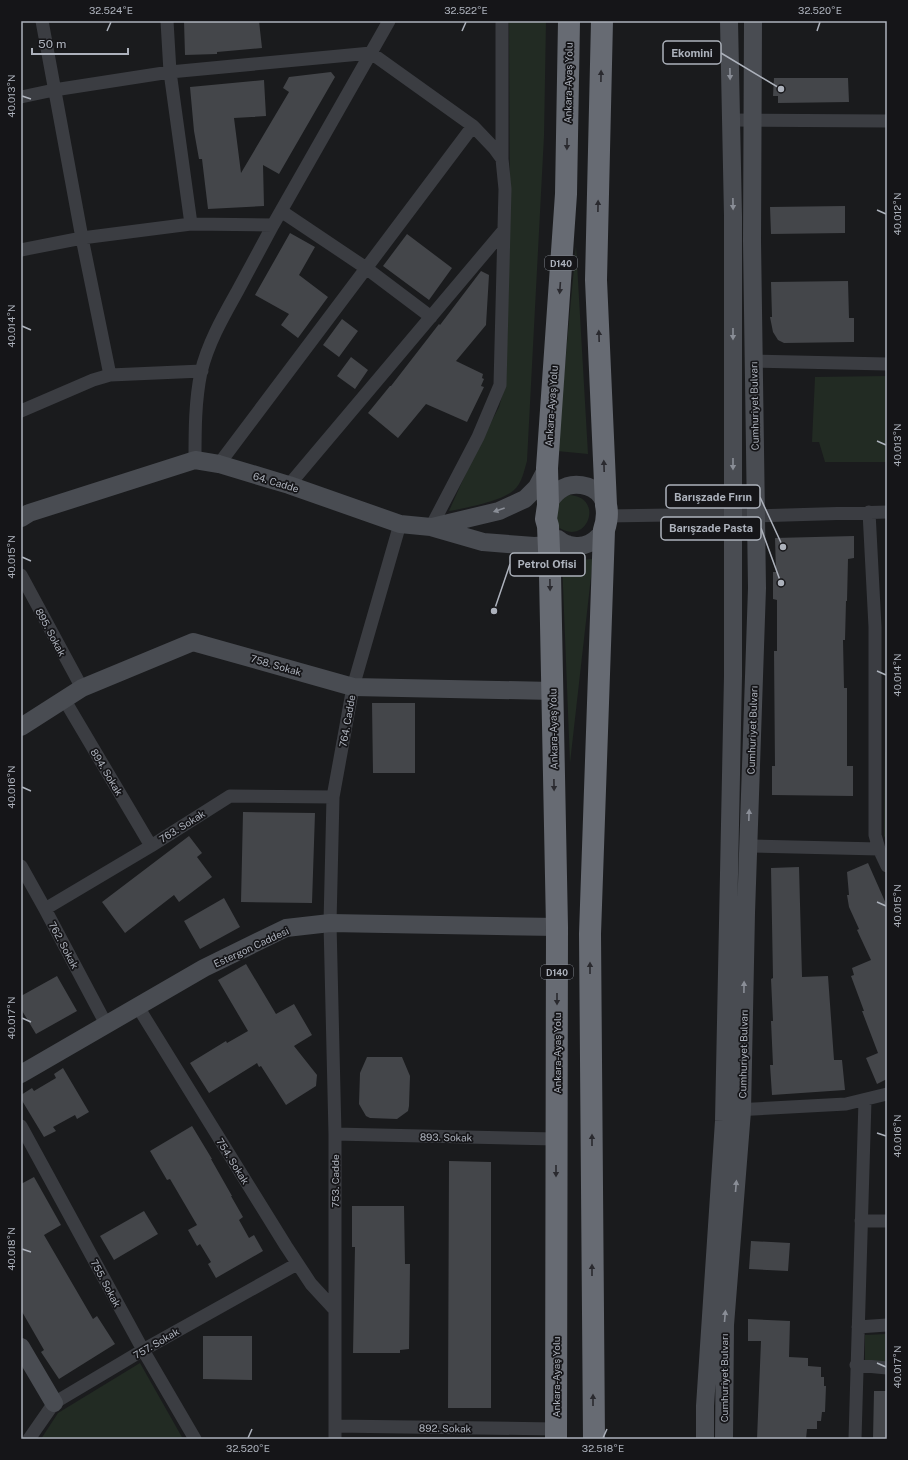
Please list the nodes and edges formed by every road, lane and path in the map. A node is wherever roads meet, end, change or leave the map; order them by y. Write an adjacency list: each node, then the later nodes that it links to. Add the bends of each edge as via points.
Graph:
1 (42, 21): 11 (street)
2 (167, 21): 10 (street)
3 (389, 21): 9 (street)
4 (502, 21): 17 (street)
5 (569, 21): 33 (highway, Ankara-Ayaş Yolu / D140, one-way to 33, via 566,194)
6 (602, 21): 41 (highway, one-way to 6, via 596,280)
7 (729, 21): 14 (main road, Cumhuriyet Bulvarı, one-way to 14)
8 (753, 21): 13 (main road, Cumhuriyet Bulvarı)
9 (371, 53): 10 (street); 16 (street); 18 (street)
10 (170, 72): 11 (street); 19 (street)
11 (54, 90): 12 (street); 22 (street)
12 (21, 97)
13 (752, 119): 14 (street); 15 (street); 26 (main road, Cumhuriyet Bulvarı)
14 (731, 120): 39 (main road, Cumhuriyet Bulvarı, one-way to 39)
15 (887, 121)
16 (473, 126): 17 (street); 24 (street)
17 (502, 159): 21 (street, via 505,189)
18 (281, 211): 20 (street); 24 (street)
19 (191, 224): 20 (street); 22 (street)
20 (273, 225): 28 (street, via 215,333)
21 (504, 230): 25 (street); 44 (street, via 500,385 478,437)
22 (82, 238): 23 (street); 29 (street)
23 (21, 250)
24 (366, 268): 25 (street); 32 (street)
25 (431, 317): 34 (street)
26 (754, 361): 27 (street); 40 (main road, Cumhuriyet Bulvarı)
27 (887, 364)
28 (202, 371): 29 (street); 31 (street, via 195,413)
29 (110, 375): 30 (street)
30 (21, 410)
31 (195, 460): 32 (main road, 64. Cadde); 42 (main road, 64. Cadde, via 29,513)
32 (219, 464): 34 (main road, 64. Cadde)
33 (547, 468): 35 (main road); 36 (highway, Ankara-Ayaş Yolu / D140)
34 (289, 485): 43 (main road, 64. Cadde)
35 (525, 499): 36 (main road); 44 (main road, one-way to 44, via 499,511)
36 (550, 499): 41 (main road, via 561,489 571,485 582,485 600,496); 45 (highway, Ankara-Ayaş Yolu / D140, via 546,519)
37 (870, 512): 38 (street); 40 (street); 52 (street)
38 (887, 512)
39 (733, 514): 40 (street); 41 (street); 67 (main road, Cumhuriyet Bulvarı)
40 (756, 516): 55 (main road, Cumhuriyet Bulvarı, one-way to 40, via 757,588)
41 (606, 517): 45 (main road, via 598,538 590,544 580,546); 86 (highway, one-way to 41, via 590,934)
42 (21, 518)
43 (400, 524): 44 (main road, 64. Cadde); 47 (street, 764. Cadde)
44 (431, 527): 45 (main road, 64. Cadde, via 483,542)
45 (549, 540): 49 (highway, Ankara-Ayaş Yolu / D140, one-way to 49)
46 (21, 575): 48 (street, 895. Sokak)
47 (353, 687): 48 (main road, 758. Sokak, via 193,642); 49 (main road, 758. Sokak); 53 (street, 764. Cadde)
48 (82, 688): 50 (main road, 758. Sokak)
49 (553, 691): 61 (highway, Ankara-Ayaş Yolu / D140, one-way to 61)
50 (64, 699): 51 (main road, 758. Sokak); 54 (street, 894. Sokak)
51 (21, 726)
52 (881, 746): 56 (street, via 875,835)
53 (333, 797): 54 (street, 763. Sokak, via 230,796); 60 (street, 764. Cadde)
54 (151, 846): 59 (street, 763. Sokak)
55 (748, 846): 56 (street); 67 (main road, Cumhuriyet Bulvarı, one-way to 55)
56 (879, 849): 58 (street)
57 (21, 866): 59 (street, 762. Sokak)
58 (887, 866)
59 (45, 909): 63 (street, 762. Sokak)
60 (330, 923): 61 (main road, Estergon Caddesi); 62 (main road, Estergon Caddesi, via 286,928 204,968); 69 (street, 753. Cadde)
61 (557, 927): 70 (highway, Ankara-Ayaş Yolu / D140, one-way to 70)
62 (138, 1006): 63 (main road, Estergon Caddesi); 73 (street, 754. Sokak)
63 (106, 1024): 64 (main road, Estergon Caddesi)
64 (21, 1074)
65 (887, 1094): 66 (street)
66 (865, 1100): 67 (street, via 846,1104); 71 (street)
67 (733, 1110): 87 (main road, Cumhuriyet Bulvarı, via 705,1406); 88 (main road, Cumhuriyet Bulvarı, one-way to 67, via 724,1325)
68 (21, 1126): 78 (street, 755. Sokak)
69 (335, 1134): 70 (street, 893. Sokak); 74 (street, 753. Cadde)
70 (556, 1139): 83 (highway, Ankara-Ayaş Yolu / D140, one-way to 83)
71 (861, 1221): 72 (street); 76 (street)
72 (887, 1221)
73 (297, 1264): 74 (street, 754. Sokak); 78 (street, 757. Sokak)
74 (335, 1310): 82 (street, 753. Cadde)
75 (887, 1325): 76 (street)
76 (858, 1327): 79 (street)
77 (21, 1347): 81 (main road)
78 (143, 1350): 81 (street, 757. Sokak); 85 (street, 755. Sokak)
79 (856, 1365): 80 (street); 89 (street)
80 (887, 1368)
81 (54, 1402): 84 (street, 757. Sokak)
82 (335, 1433): 83 (street, 892. Sokak)
83 (556, 1434)
84 (29, 1439)
85 (195, 1439)
86 (594, 1439)
87 (705, 1439)
88 (724, 1439)
89 (855, 1439)

